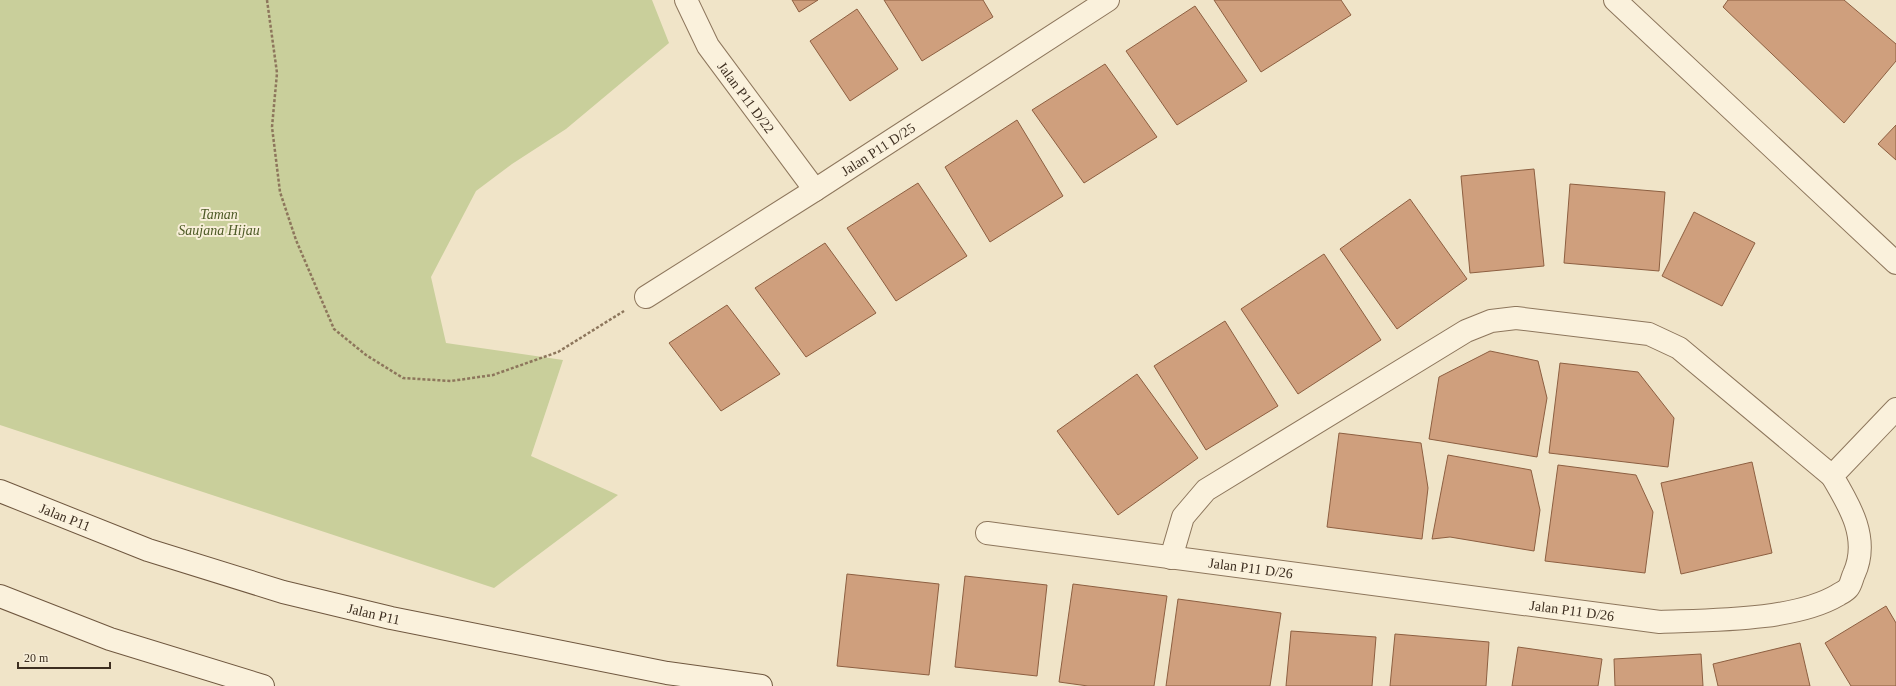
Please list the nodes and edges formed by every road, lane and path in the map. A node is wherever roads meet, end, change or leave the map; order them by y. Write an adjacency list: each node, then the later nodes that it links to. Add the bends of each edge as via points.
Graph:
1 (267, 0): 7 (path, via 277,73 272,127 280,192 296,240 334,329 366,355 402,378 451,381 493,375 558,352)
2 (686, 0): 5 (street, Jalan P11 D/22, via 708,46)
3 (1108, 0): 5 (street, Jalan P11 D/25)
4 (1615, 0): 6 (street)
5 (815, 190): 7 (street, Jalan P11 D/25)
6 (1896, 263)
7 (646, 297)
8 (1896, 409): 9 (street)
9 (1832, 476): 12 (street, Jalan P11 D/26, via 1679,348 1649,334 1516,318 1504,319 1491,321 1466,331 1206,490 1183,517); 12 (street, Jalan P11 D/26, via 1848,502 1857,525 1861,550 1857,569 1848,588 1827,601 1806,609 1734,619 1660,622)
10 (0, 491): 14 (street, Jalan P11, via 148,550 283,592)
11 (987, 533): 12 (street, Jalan P11 D/26)
12 (1171, 558)
13 (0, 596): 15 (street, via 110,638)
14 (665, 679): 16 (street, Jalan P11)
15 (262, 686)
16 (761, 686)

